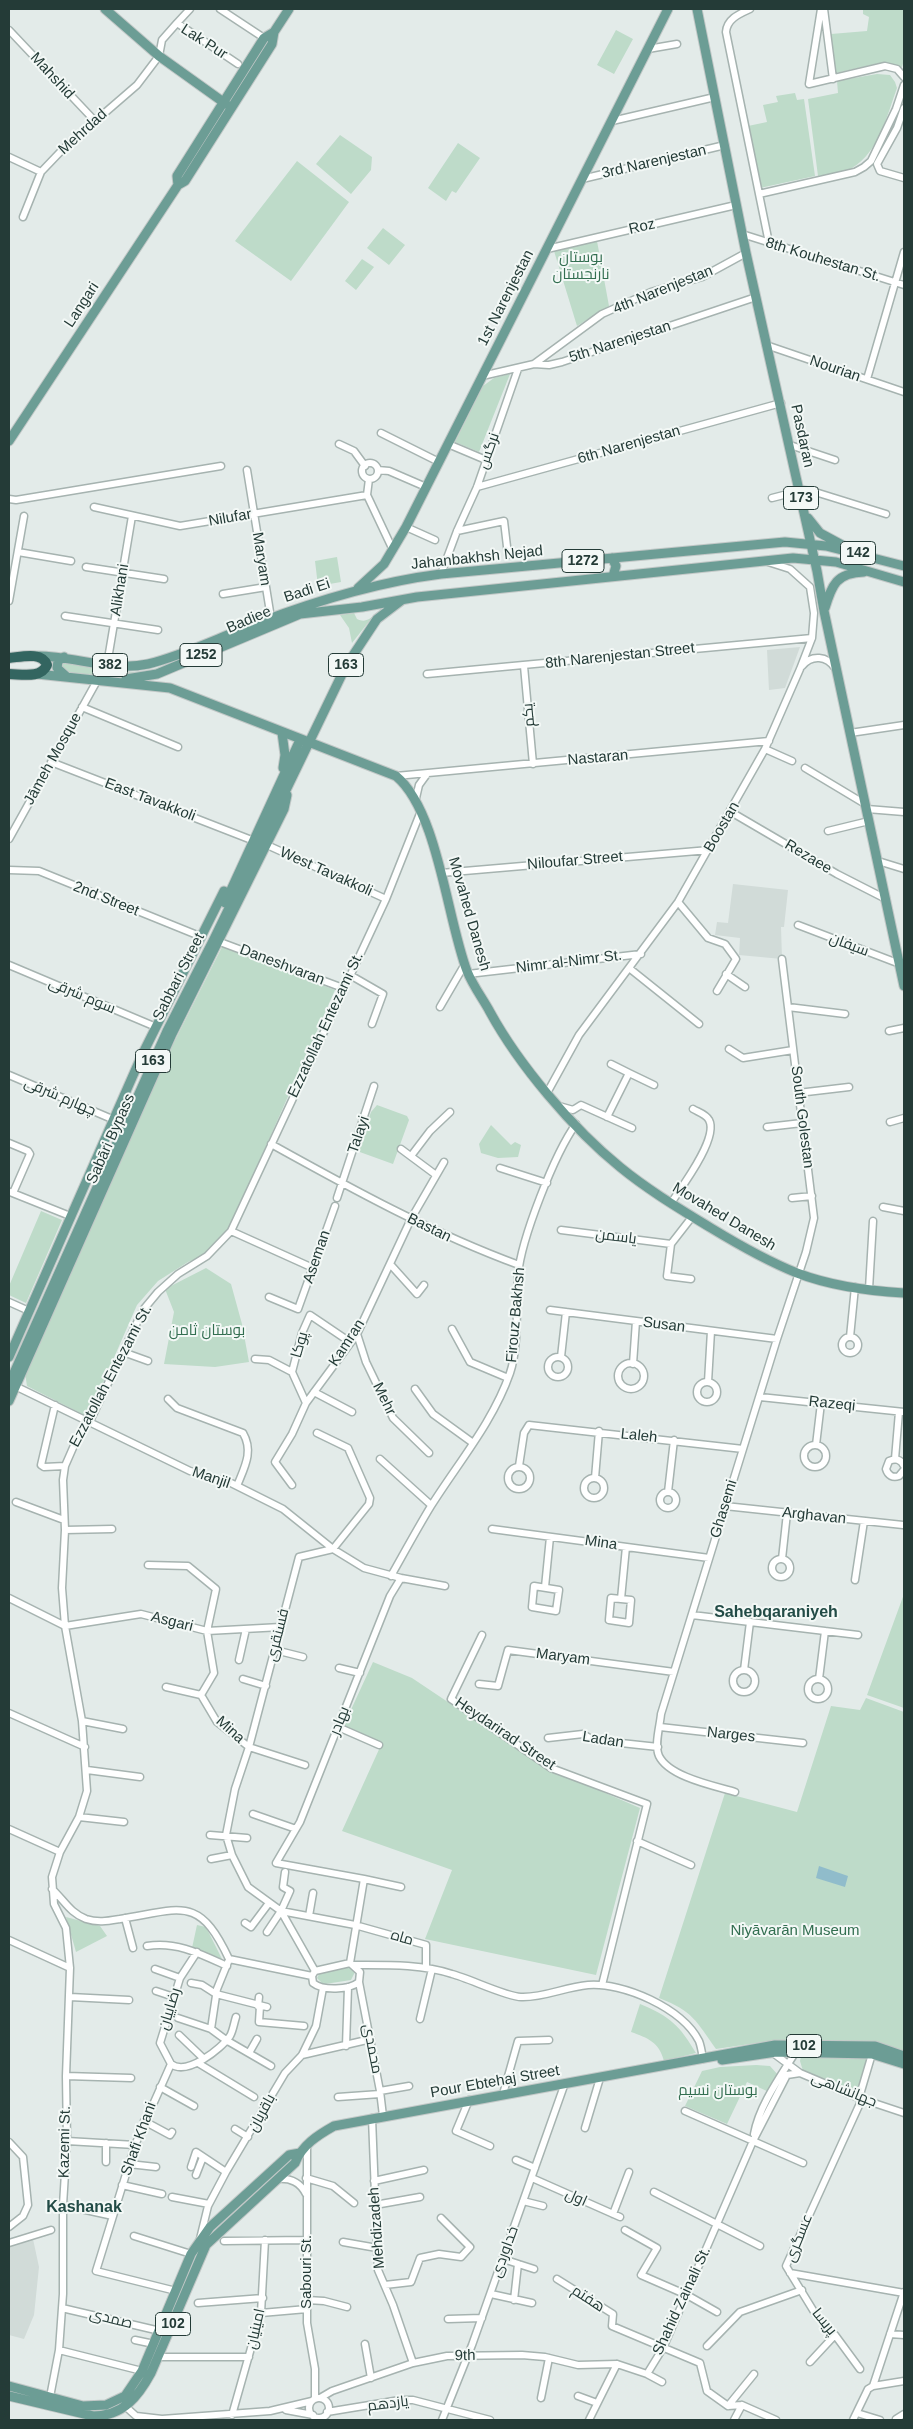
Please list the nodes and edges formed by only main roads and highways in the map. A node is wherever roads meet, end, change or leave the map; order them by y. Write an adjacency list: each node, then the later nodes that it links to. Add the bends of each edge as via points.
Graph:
1 (104, 9): 6 (main road, via 159,56)
2 (289, 9): 5 (main road, Langari)
3 (668, 9): 21 (main road, 1st Narenjestan, via 406,527 384,564)
4 (698, 9): 12 (main road, Pasdaran / 173, via 746,253)
5 (274, 32): 7 (main road, Langari, via 264,38); 8 (main road, Langari, via 272,44)
6 (201, 86): 7 (main road); 9 (main road, via 214,103)
7 (223, 102): 8 (main road); 9 (main road, Langari)
8 (233, 109): 10 (main road, Langari, via 186,181)
9 (215, 116): 10 (main road, Langari, via 177,176)
10 (178, 185): 11 (main road, Langari)
11 (9, 441)
12 (805, 514): 13 (main road, Pasdaran / 173); 14 (main road, via 820,532)
13 (811, 543): 14 (main road, 142); 15 (main road, Jahanbakhsh Nejad / 1272, via 785,542); 16 (main road, Pasdaran / 173)
14 (855, 552): 17 (main road, 142)
15 (612, 558): 19 (main road, via 616,566); 21 (main road, Jahanbakhsh Nejad / 1272, via 406,578)
16 (814, 558): 18 (main road, 142); 19 (main road, 1272, via 762,560); 23 (main road, Pasdaran / 173)
17 (904, 566)
18 (876, 572): 20 (main road, 142); 23 (main road, via 842,576 830,590)
19 (613, 576): 22 (main road, 1272)
20 (904, 582)
21 (356, 590): 27 (main road, Badi Ei / 1252)
22 (402, 600): 31 (main road, Badiee / 1252, via 300,614 157,674); 33 (main road, Sabbari Street / 163, via 387,610 364,636)
23 (824, 611): 35 (main road, Pasdaran / 173)
24 (38, 656): 25 (main road, 382); 26 (highway, 382); 29 (highway, via 47,665 43,672)
25 (64, 657): 27 (main road, 382, via 107,665); 30 (main road, via 58,661 57,668)
26 (9, 658)
27 (156, 662)
28 (9, 674): 29 (highway, Movahed Danesh / 382)
29 (37, 674): 30 (main road, Movahed Danesh / 382)
30 (66, 676): 31 (main road, Movahed Danesh / 382)
31 (110, 681): 32 (main road, Movahed Danesh / 382, via 170,688)
32 (282, 733): 33 (main road, Movahed Danesh / 382); 34 (main road)
33 (304, 742): 34 (main road, Sabbari Street / 163); 36 (main road, Movahed Danesh / 382, via 396,776 408,785 421,811 441,873 468,974 499,1029 547,1092 619,1167 692,1217 764,1259 798,1274 832,1283)
34 (286, 779): 37 (main road, Sabāri Bypass, via 267,801 156,1027 112,1119); 38 (main road, Sabbari Street / 163); 39 (main road, Sabāri Bypass, via 284,809 172,1034)
35 (904, 986)
36 (904, 1293)
37 (9, 1357)
38 (10, 1370): 39 (main road, Sabbari Street / 163)
39 (12, 1385): 40 (main road, Sabāri Bypass)
40 (9, 1401)
41 (796, 2049): 42 (main road, Pour Ebtehaj Street / 102, via 875,2046); 43 (main road, Pour Ebtehaj Street / 102, via 720,2060); 43 (main road, Pour Ebtehaj Street / 102, via 775,2045); 44 (main road, Pour Ebtehaj Street / 102, via 872,2054)
42 (904, 2056)
43 (704, 2059): 45 (main road, Pour Ebtehaj Street / 102, via 334,2126)
44 (904, 2064)
45 (300, 2153): 47 (main road, Pour Ebtehaj Street / 102, via 289,2155 200,2239 142,2370 125,2396 106,2405 84,2406); 49 (main road, Pour Ebtehaj Street / 102, via 295,2163 206,2245 143,2388 126,2407)
46 (9, 2386): 47 (main road, Pour Ebtehaj Street / 102)
47 (19, 2388): 48 (main road)
48 (13, 2398): 49 (main road, Pour Ebtehaj Street / 102)
49 (103, 2418)

